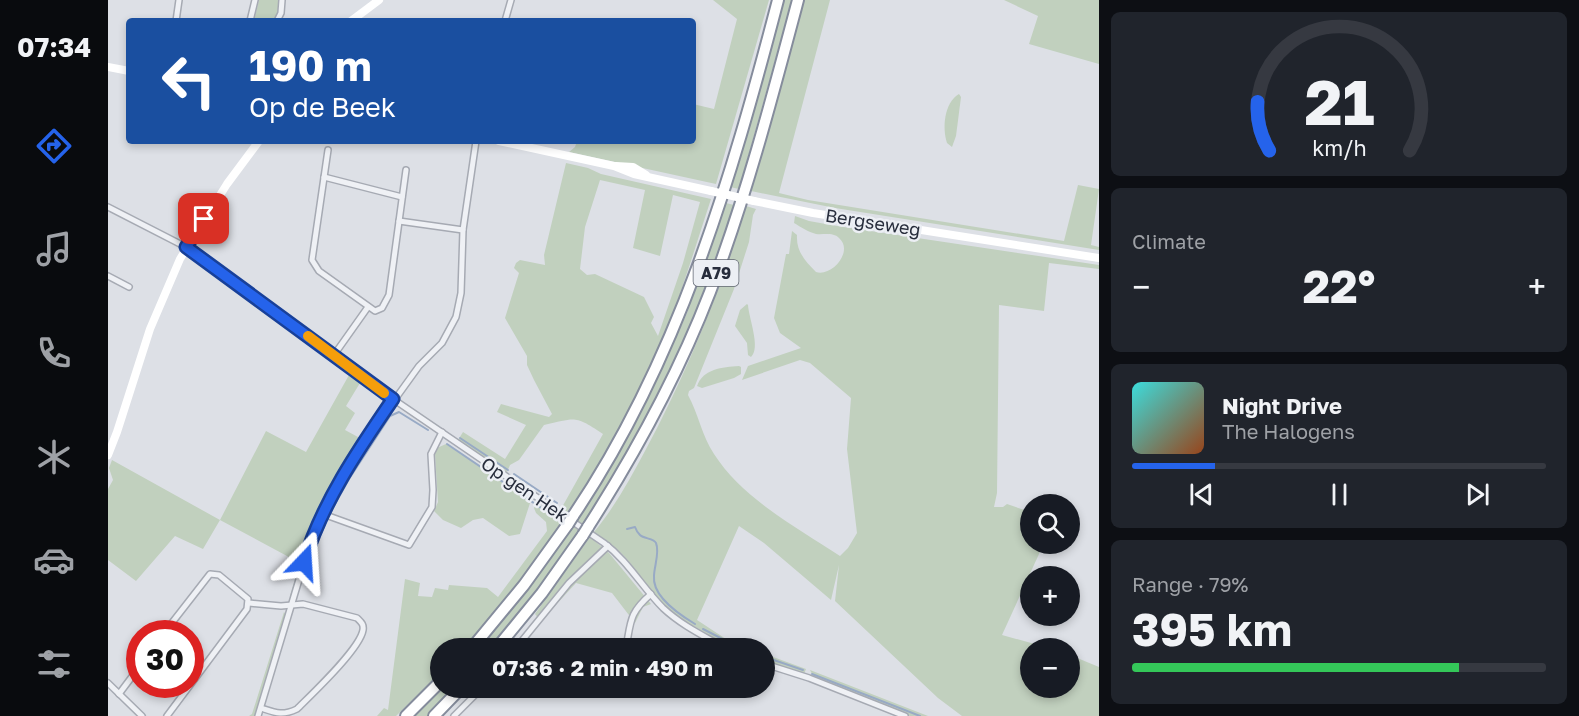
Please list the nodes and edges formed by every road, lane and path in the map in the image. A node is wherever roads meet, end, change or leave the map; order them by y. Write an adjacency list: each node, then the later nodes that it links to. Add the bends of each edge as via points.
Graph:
1 (179, 0): 8 (street)
2 (255, 0): 9 (street)
3 (282, 0): 10 (street)
4 (380, 0): 11 (street)
5 (512, 0): 12 (street)
6 (778, 0): 40 (highway, A79, via 719,206 681,312 650,383 570,520)
7 (798, 0): 41 (highway, A79, via 740,204 685,351 659,406 586,531)
8 (176, 18)
9 (251, 18)
10 (279, 18)
11 (355, 18)
12 (506, 18)
13 (108, 67): 14 (street)
14 (126, 72)
15 (257, 144): 25 (street)
16 (476, 144): 24 (street)
17 (513, 144): 26 (street, Bergseweg, bridge, via 754,201)
18 (328, 150): 20 (street)
19 (406, 170): 21 (street)
20 (324, 177): 21 (street); 29 (street, via 312,260 319,271)
21 (402, 197): 23 (street)
22 (108, 207): 25 (street, Op gen Hek)
23 (399, 221): 24 (street); 29 (street, via 387,301 375,311)
24 (463, 230): 31 (street, via 456,317 442,343)
25 (186, 247): 30 (street, Op gen Hek); 33 (street, via 150,329)
26 (1099, 258)
27 (108, 276): 28 (street)
28 (129, 287)
29 (368, 307): 30 (street)
30 (334, 355): 31 (street, Op gen Hek)
31 (393, 399): 32 (street, Op gen Hek); 34 (street)
32 (442, 432): 34 (street, via 431,454 432,507 409,545); 35 (street, Op gen Hek)
33 (108, 455)
34 (323, 514): 38 (street)
35 (608, 546): 36 (street, Op gen Hek); 42 (street, via 569,583)
36 (651, 594): 43 (street, via 632,614); 44 (street, Op gen Hek, via 674,617)
37 (249, 603): 38 (street); 39 (street, via 245,595 219,575 210,574); 54 (street)
38 (292, 605): 52 (street); 52 (street, via 303,604 357,618 363,631 349,654 297,709 279,714)
39 (174, 620)
40 (480, 638)
41 (505, 638)
42 (524, 638)
43 (628, 638)
44 (709, 638)
45 (775, 667): 59 (street)
46 (108, 683): 49 (street)
47 (126, 684): 49 (street)
48 (430, 692): 56 (highway)
49 (119, 693): 53 (street)
50 (451, 698): 57 (highway)
51 (472, 698): 58 (street)
52 (261, 708): 55 (street)
53 (142, 716)
54 (167, 716)
55 (258, 716)
56 (406, 716)
57 (434, 716)
58 (454, 716)
59 (905, 716)

